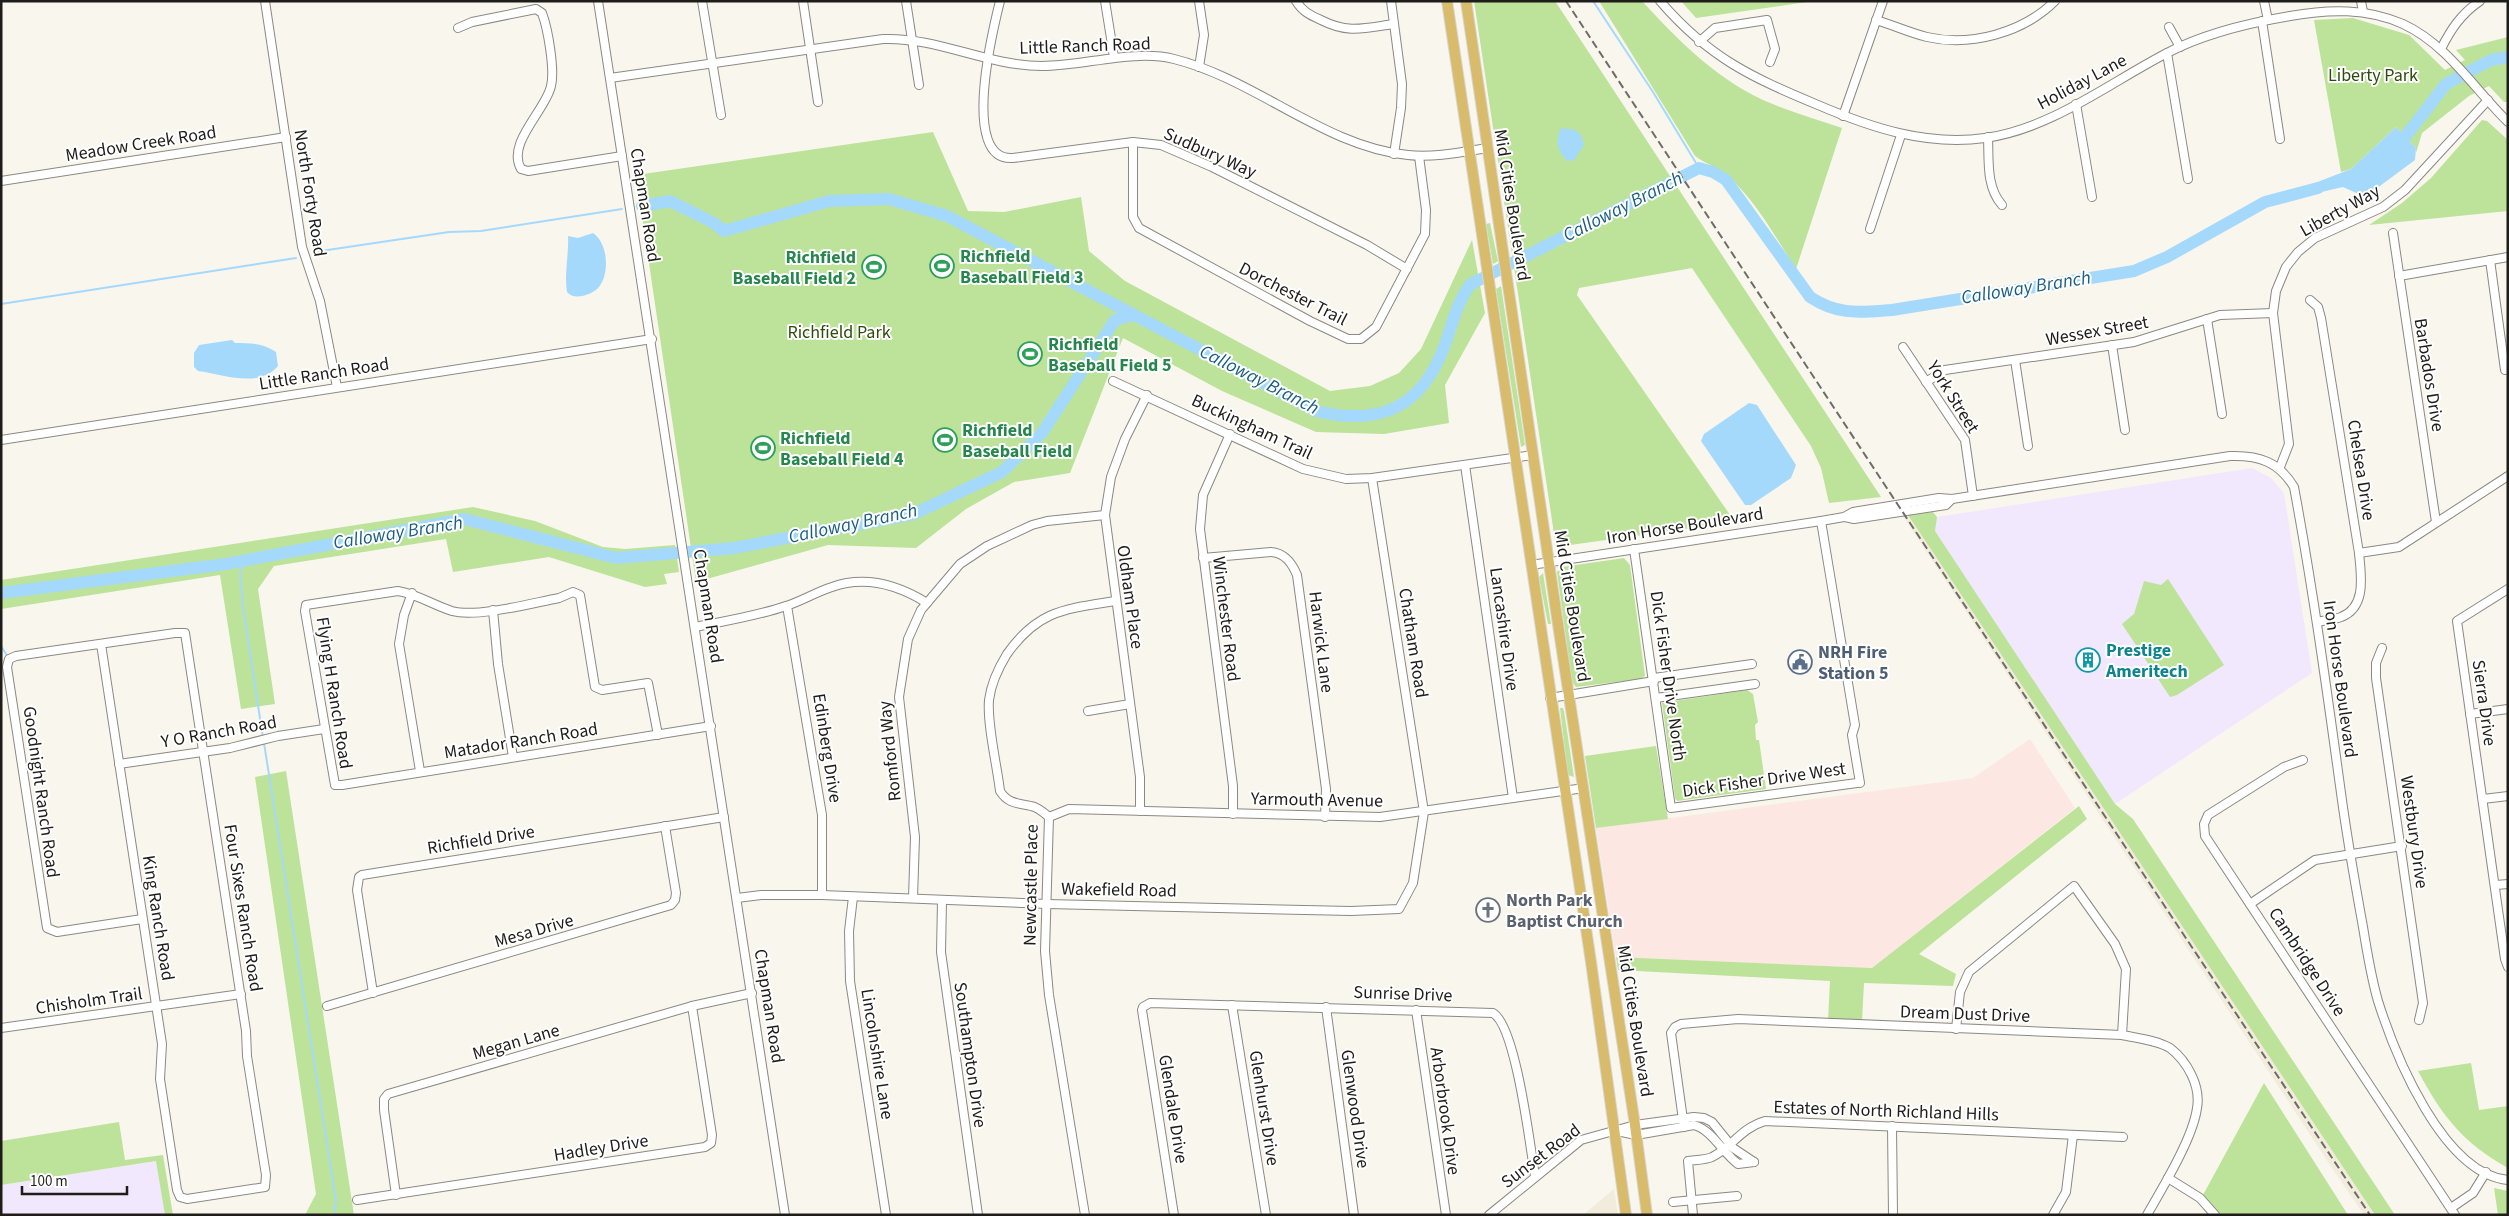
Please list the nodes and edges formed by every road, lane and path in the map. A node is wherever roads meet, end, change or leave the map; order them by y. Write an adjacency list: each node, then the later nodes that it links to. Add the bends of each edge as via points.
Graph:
1 (265, 1): 45 (street, North Forty Road)
2 (598, 1): 36 (street, Chapman Road)
3 (702, 1): 34 (street)
4 (803, 1): 28 (street)
5 (906, 1): 25 (street)
6 (1000, 1): 32 (street)
7 (1105, 1): 31 (street)
8 (1199, 1): 35 (street, via 1204,35)
9 (1296, 1): 22 (street, via 1309,15 1344,30)
10 (1391, 1): 22 (street)
11 (1447, 1): 50 (main road, Mid Cities Boulevard)
12 (1466, 1): 49 (main road, Mid Cities Boulevard)
13 (1660, 1): 26 (street, Holiday Lane)
14 (1883, 1): 20 (street)
15 (2054, 1): 20 (street, via 2035,17 2013,28 1969,40 1926,36)
16 (2264, 1): 21 (street)
17 (2361, 1): 19 (street)
18 (2480, 1): 29 (street, via 2457,21)
19 (2363, 12): 21 (street, Holiday Lane, via 2323,11); 29 (street, Holiday Lane, via 2402,24)
20 (1876, 20): 42 (street)
21 (2265, 20): 27 (street, Holiday Lane); 47 (street)
22 (1394, 24): 51 (street, via 1402,84)
23 (2169, 27): 27 (street)
24 (458, 28): 52 (street, via 472,22 536,10 542,13 552,85 547,99 528,126 517,162 521,169 528,171)
25 (913, 40): 28 (street, Little Ranch Road, via 883,39); 32 (street, Little Ranch Road); 37 (street)
26 (1699, 42): 33 (street, via 1715,28 1766,20 1775,49); 42 (street, Holiday Lane, via 1754,78)
27 (2180, 47): 30 (street, Holiday Lane)
28 (810, 49): 34 (street, Little Ranch Road); 39 (street)
29 (2441, 49): 38 (street, Holiday Lane)
30 (2167, 53): 40 (street, Holiday Lane); 54 (street)
31 (1114, 57): 32 (street, Little Ranch Road, via 1044,66); 35 (street, Little Ranch Road, via 1173,58)
32 (986, 59): 48 (street, Sudbury Way, via 984,114 988,143 997,155 1006,159)
33 (1770, 62)
34 (712, 64): 36 (street, Little Ranch Road); 41 (street)
35 (1199, 67): 51 (street, Little Ranch Road, via 1348,139)
36 (610, 78): 52 (street, Chapman Road)
37 (919, 86)
38 (2488, 100): 43 (street, Holiday Lane); 65 (street, Liberty Way, via 2405,190 2372,212 2315,238 2298,252 2286,268 2276,291)
39 (818, 102)
40 (2076, 104): 46 (street, Holiday Lane, via 2044,120); 56 (street)
41 (721, 115)
42 (1843, 116): 44 (street, Holiday Lane)
43 (2508, 122)
44 (1901, 135): 46 (street, Holiday Lane, via 1964,140); 58 (street)
45 (286, 137): 55 (street, Meadow Creek Road); 74 (street, North Forty Road, via 302,247 320,301)
46 (1988, 137): 57 (street, via 1990,182 1995,197)
47 (2280, 139)
48 (1133, 142): 62 (street, Sudbury Way, via 1150,142 1179,151 1367,245); 62 (street, Dorchester Trail, via 1133,217 1139,228 1339,336 1361,339 1376,327)
49 (1487, 148): 50 (street, Little Ranch Road); 81 (main road, Mid Cities Boulevard)
50 (1469, 151): 53 (street, Little Ranch Road); 82 (main road, Mid Cities Boulevard)
51 (1394, 154): 53 (street, Little Ranch Road)
52 (622, 156): 67 (street, Chapman Road)
53 (1419, 156): 62 (street, Dorchester Trail, via 1426,224 1425,234)
54 (2188, 179)
55 (1, 181)
56 (2092, 197)
57 (2002, 205)
58 (1870, 229)
59 (2393, 233): 63 (street, Barbados Drive)
60 (2508, 257): 61 (street)
61 (2490, 260): 63 (street); 71 (street)
62 (1408, 269)
63 (2399, 276): 90 (street, Barbados Drive)
64 (2310, 300): 92 (street, Chelsea Drive, via 2318,307 2321,318)
65 (2273, 314): 66 (street, Wessex Street, via 2220,315); 84 (street, Liberty Way, via 2289,444)
66 (2207, 319): 68 (street, Wessex Street, via 2158,336); 76 (street)
67 (652, 339): 74 (street, Little Ranch Road); 103 (street, Chapman Road)
68 (2112, 345): 70 (street, Wessex Street); 77 (street)
69 (1903, 346): 73 (street, York Street)
70 (2015, 360): 73 (street, Wessex Street, via 1945,370); 80 (street)
71 (2505, 370)
72 (1113, 381): 75 (street, Buckingham Trail)
73 (1926, 382): 87 (street, York Street, via 1965,440)
74 (337, 387): 79 (street, Little Ranch Road)
75 (1147, 395): 78 (street, Buckingham Trail); 88 (street, Oldham Place, via 1111,477)
76 (2222, 414)
77 (2125, 430)
78 (1230, 434): 86 (street, Buckingham Trail, via 1303,469 1346,479); 93 (street, Winchester Road, via 1209,475 1203,495 1200,529)
79 (1, 440)
80 (2028, 446)
81 (1532, 454): 82 (street, Buckingham Trail); 94 (main road, Mid Cities Boulevard)
82 (1515, 458): 83 (street, Buckingham Trail); 95 (main road, Mid Cities Boulevard)
83 (1464, 464): 86 (street, Buckingham Trail); 128 (street, Lancashire Drive)
84 (2280, 467): 87 (street, Iron Horse Boulevard, via 2258,458 2230,456); 102 (street, Iron Horse Boulevard, via 2294,487)
85 (2508, 476): 90 (street)
86 (1372, 478): 132 (street, Chatham Road)
87 (1973, 496): 89 (street, Iron Horse Boulevard, via 1952,499 1946,504)
88 (1105, 514): 98 (street, Oldham Place); 99 (street, Romford Way, via 1032,525 987,546 960,564)
89 (1821, 521): 91 (street, Iron Horse Boulevard); 130 (street, Dick Fisher Drive West, via 1854,725 1852,735 1860,783)
90 (2436, 522): 92 (street, via 2399,547)
91 (1634, 549): 94 (street, Iron Horse Boulevard); 107 (street, Dick Fisher Drive North)
92 (2359, 553): 102 (street, Chelsea Drive, via 2362,588 2354,609 2341,617)
93 (1203, 558): 133 (street, Winchester Road, via 1233,786); 134 (street, Harwick Lane, via 1278,552 1293,565 1297,574 1326,789)
94 (1548, 562): 95 (street, Iron Horse Boulevard); 109 (main road, Mid Cities Boulevard)
95 (1531, 565): 110 (main road, Mid Cities Boulevard)
96 (2508, 589): 115 (street, Sierra Drive, via 2457,621)
97 (412, 593): 101 (street, via 454,611); 117 (street, Flying H Ranch Road, via 385,592 306,605); 123 (street, via 399,644)
98 (1115, 601): 112 (street, Oldham Place); 136 (street, Newcastle Place, via 1053,613 1034,623 1005,657 992,690 990,712 1000,791 1003,797 1015,804 1034,806)
99 (927, 603): 100 (street, via 894,585 861,582 834,586); 145 (street, Romford Way, via 908,639 899,696 915,837)
100 (787, 606): 103 (street); 142 (street, Edinberg Drive, via 822,815)
101 (493, 610): 118 (street, via 560,598 573,592 580,595 595,687 602,690 648,683); 120 (street)
102 (2317, 622): 139 (street, Iron Horse Boulevard)
103 (696, 627): 116 (street, Chapman Road)
104 (101, 644): 119 (street, Four Sixes Ranch Road, via 185,633); 122 (street, King Ranch Road); 149 (street, Goodnight Ranch Road, via 9,659 9,677 47,928 58,932)
105 (2382, 648): 138 (street, Westbury Drive, via 2376,663 2376,678)
106 (1752, 664): 107 (street)
107 (1654, 679): 109 (street); 111 (street, Dick Fisher Drive North)
108 (1755, 684): 111 (street)
109 (1569, 695): 110 (street); 125 (main road, Mid Cities Boulevard)
110 (1550, 698): 126 (main road, Mid Cities Boulevard)
111 (1656, 698): 130 (street, Dick Fisher Drive North)
112 (1130, 704): 114 (street); 131 (street, Oldham Place, via 1140,777)
113 (2508, 709): 115 (street)
114 (1088, 711)
115 (2470, 714): 129 (street, Sierra Drive)
116 (711, 726): 118 (street, Matador Ranch Road); 135 (street, Chapman Road)
117 (324, 729): 119 (street, Y O Ranch Road); 124 (street, Flying H Ranch Road)
118 (658, 735): 120 (street, Matador Ranch Road)
119 (204, 751): 122 (street, Y O Ranch Road); 155 (street, Four Sixes Ranch Road)
120 (513, 757): 123 (street, Matador Ranch Road)
121 (2303, 760): 148 (street, Cambridge Drive, via 2284,767 2208,816 2204,824 2206,836)
122 (119, 764): 149 (street, King Ranch Road)
123 (420, 772): 124 (street, Matador Ranch Road)
124 (335, 785)
125 (1584, 788): 126 (street, Yarmouth Avenue); 150 (main road, Mid Cities Boulevard)
126 (1564, 790): 128 (street, Yarmouth Avenue); 151 (main road, Mid Cities Boulevard)
127 (2508, 796): 129 (street)
128 (1513, 798): 132 (street, Yarmouth Avenue)
129 (2483, 799): 141 (street, Sierra Drive)
130 (1671, 808)
131 (1140, 811): 133 (street, Yarmouth Avenue); 136 (street, Yarmouth Avenue, via 1069,809)
132 (1424, 812): 134 (street, Yarmouth Avenue, via 1380,817); 147 (street, Wakefield Road, via 1413,883 1399,910)
133 (1233, 814): 134 (street, Yarmouth Avenue)
134 (1325, 816)
135 (724, 817): 137 (street, Richfield Drive); 143 (street, Chapman Road)
136 (1049, 817): 147 (street, Newcastle Place)
137 (665, 826): 153 (street, Mesa Drive, via 676,893 671,905); 153 (street, Richfield Drive, via 362,875 357,890)
138 (2402, 846): 139 (street); 163 (street, Westbury Drive, via 2423,1004)
139 (2349, 854): 148 (street, via 2316,860); 176 (street, Iron Horse Boulevard, via 2376,992 2402,1063 2449,1144 2466,1162)
140 (2508, 884): 141 (street)
141 (2496, 885): 152 (street, Sierra Drive)
142 (822, 895): 143 (street, Wakefield Road); 144 (street, Wakefield Road)
143 (737, 898): 154 (street, Chapman Road)
144 (853, 898): 145 (street, Wakefield Road); 188 (street, Lincolnshire Lane, via 850,981)
145 (913, 898): 146 (street, Wakefield Road)
146 (942, 900): 147 (street, Wakefield Road); 189 (street, Southampton Drive, via 942,960)
147 (1047, 904): 190 (street, Newcastle Place, via 1044,922 1049,995)
148 (2250, 904): 186 (street, Cambridge Drive)
149 (142, 919): 157 (street, King Ranch Road)
150 (1604, 920): 151 (main road); 170 (main road, Mid Cities Boulevard)
151 (1585, 924): 171 (main road, Mid Cities Boulevard)
152 (2508, 967)
153 (373, 993): 158 (street, Mesa Drive)
154 (752, 993): 159 (street, Megan Lane); 187 (street, Chapman Road)
155 (240, 994): 157 (street, Chisholm Trail); 182 (street, Four Sixes Ranch Road, via 246,1056 266,1175 265,1187 187,1199)
156 (1232, 1005): 160 (street, Sunrise Drive, via 1150,1002); 161 (street, Sunrise Drive); 192 (street, Glenhurst Drive)
157 (156, 1006): 164 (street, Chisholm Trail); 182 (street, King Ranch Road, via 162,1044 160,1079)
158 (327, 1006)
159 (692, 1006): 180 (street, Megan Lane, via 388,1094 384,1098 384,1110); 180 (street, Hadley Drive, via 712,1135 711,1143 705,1147)
160 (1143, 1007): 191 (street, Glendale Drive)
161 (1326, 1007): 162 (street, Sunrise Drive); 193 (street, Glenwood Drive)
162 (1416, 1010): 177 (street, Sunrise Drive, via 1480,1011 1499,1016 1513,1050); 194 (street, Arborbrook Drive)
163 (2419, 1020)
164 (1, 1028)
165 (1956, 1029): 166 (street, Dream Dust Drive); 166 (street, via 1960,992 1969,972 2074,886 2115,944 2126,969); 167 (street, Dream Dust Drive, via 1738,1019 1681,1024 1675,1026 1671,1033)
166 (2122, 1036): 178 (street, Dream Dust Drive, via 2169,1048 2185,1064 2196,1086 2198,1107)
167 (1683, 1119): 169 (street, Dream Dust Drive); 170 (street); 174 (street, via 1694,1117 1712,1122)
168 (1892, 1126): 172 (street, Estates of North Richland Hills); 174 (street, Estates of North Richland Hills, via 1765,1121 1750,1125); 199 (street)
169 (1684, 1127): 170 (street); 175 (street, via 1703,1127)
170 (1636, 1130): 171 (street); 197 (main road, Mid Cities Boulevard)
171 (1615, 1131): 177 (street, Sunset Road, via 1581,1140); 196 (main road, Mid Cities Boulevard)
172 (2073, 1134): 173 (street, Estates of North Richland Hills); 200 (street, via 2066,1192)
173 (2122, 1137)
174 (1730, 1144): 175 (street, Estates of North Richland Hills); 175 (street, via 1754,1162 1738,1164)
175 (1722, 1150): 184 (street, Estates of North Richland Hills, via 1711,1157 1688,1161)
176 (2486, 1172): 179 (street, Iron Horse Boulevard); 186 (street, via 2473,1193)
177 (1535, 1176): 195 (street, Sunset Road)
178 (2168, 1178): 201 (street, Dream Dust Drive); 202 (street, via 2200,1198)
179 (2508, 1180)
180 (396, 1194): 183 (street, Hadley Drive)
181 (1737, 1196): 184 (street)
182 (180, 1197)
183 (357, 1200)
184 (1692, 1200): 185 (street); 198 (street, Estates of North Richland Hills)
185 (1672, 1202)
186 (2453, 1211)
187 (785, 1215)
188 (886, 1215)
189 (978, 1215)
190 (1085, 1215)
191 (1174, 1215)
192 (1266, 1215)
193 (1354, 1215)
194 (1446, 1215)
195 (1489, 1215)
196 (1626, 1215)
197 (1646, 1215)
198 (1694, 1215)
199 (1893, 1215)
200 (2052, 1215)
201 (2148, 1215)
202 (2215, 1215)

